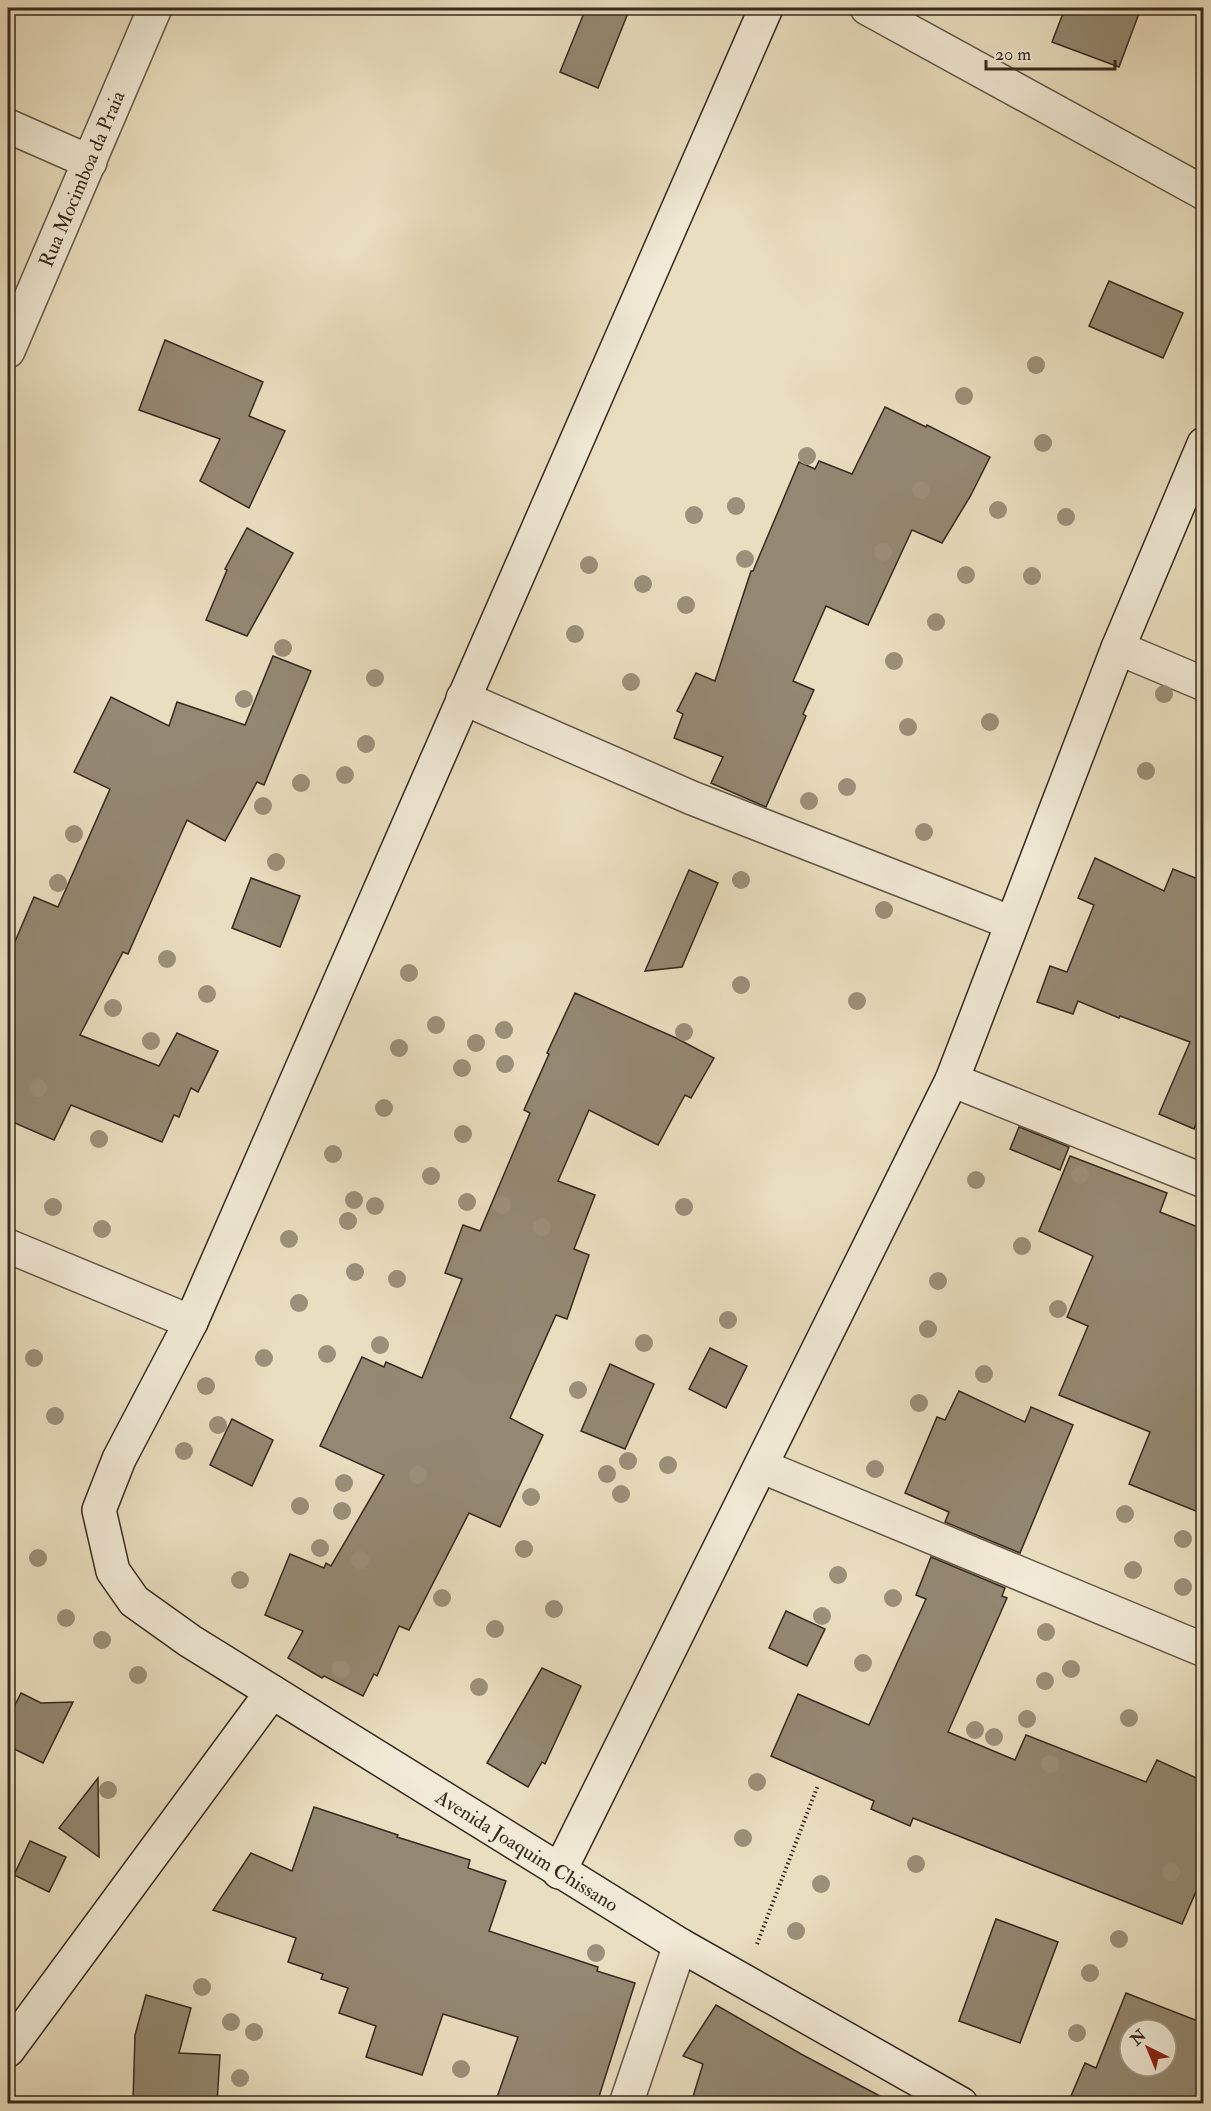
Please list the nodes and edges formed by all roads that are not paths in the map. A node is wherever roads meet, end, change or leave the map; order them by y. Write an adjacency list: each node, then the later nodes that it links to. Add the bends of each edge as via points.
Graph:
1 (155, 8): 5 (street, Rua Mocimboa da Praia)
2 (766, 8): 11 (street)
3 (867, 8): 6 (street)
4 (8, 126): 5 (street)
5 (90, 162): 7 (street, Rua Mocimboa da Praia)
6 (1203, 193)
7 (8, 351)
8 (1203, 444): 9 (street)
9 (1119, 648): 10 (street); 12 (street)
10 (1203, 684)
11 (464, 698): 12 (street, via 692,798); 16 (street)
12 (1012, 923): 13 (street)
13 (952, 1080): 14 (street); 17 (street)
14 (1203, 1181)
15 (8, 1246): 16 (street)
16 (191, 1322): 19 (street, Avenida Joaquim Chissano, via 119,1459 99,1510 113,1571 134,1601)
17 (761, 1466): 18 (street); 20 (street)
18 (1203, 1650)
19 (272, 1692): 20 (street, Avenida Joaquim Chissano); 22 (street)
20 (559, 1872): 21 (street, Avenida Joaquim Chissano)
21 (680, 1945): 23 (street); 24 (street, Avenida Joaquim Chissano)
22 (8, 2050)
23 (626, 2103)
24 (961, 2103)

